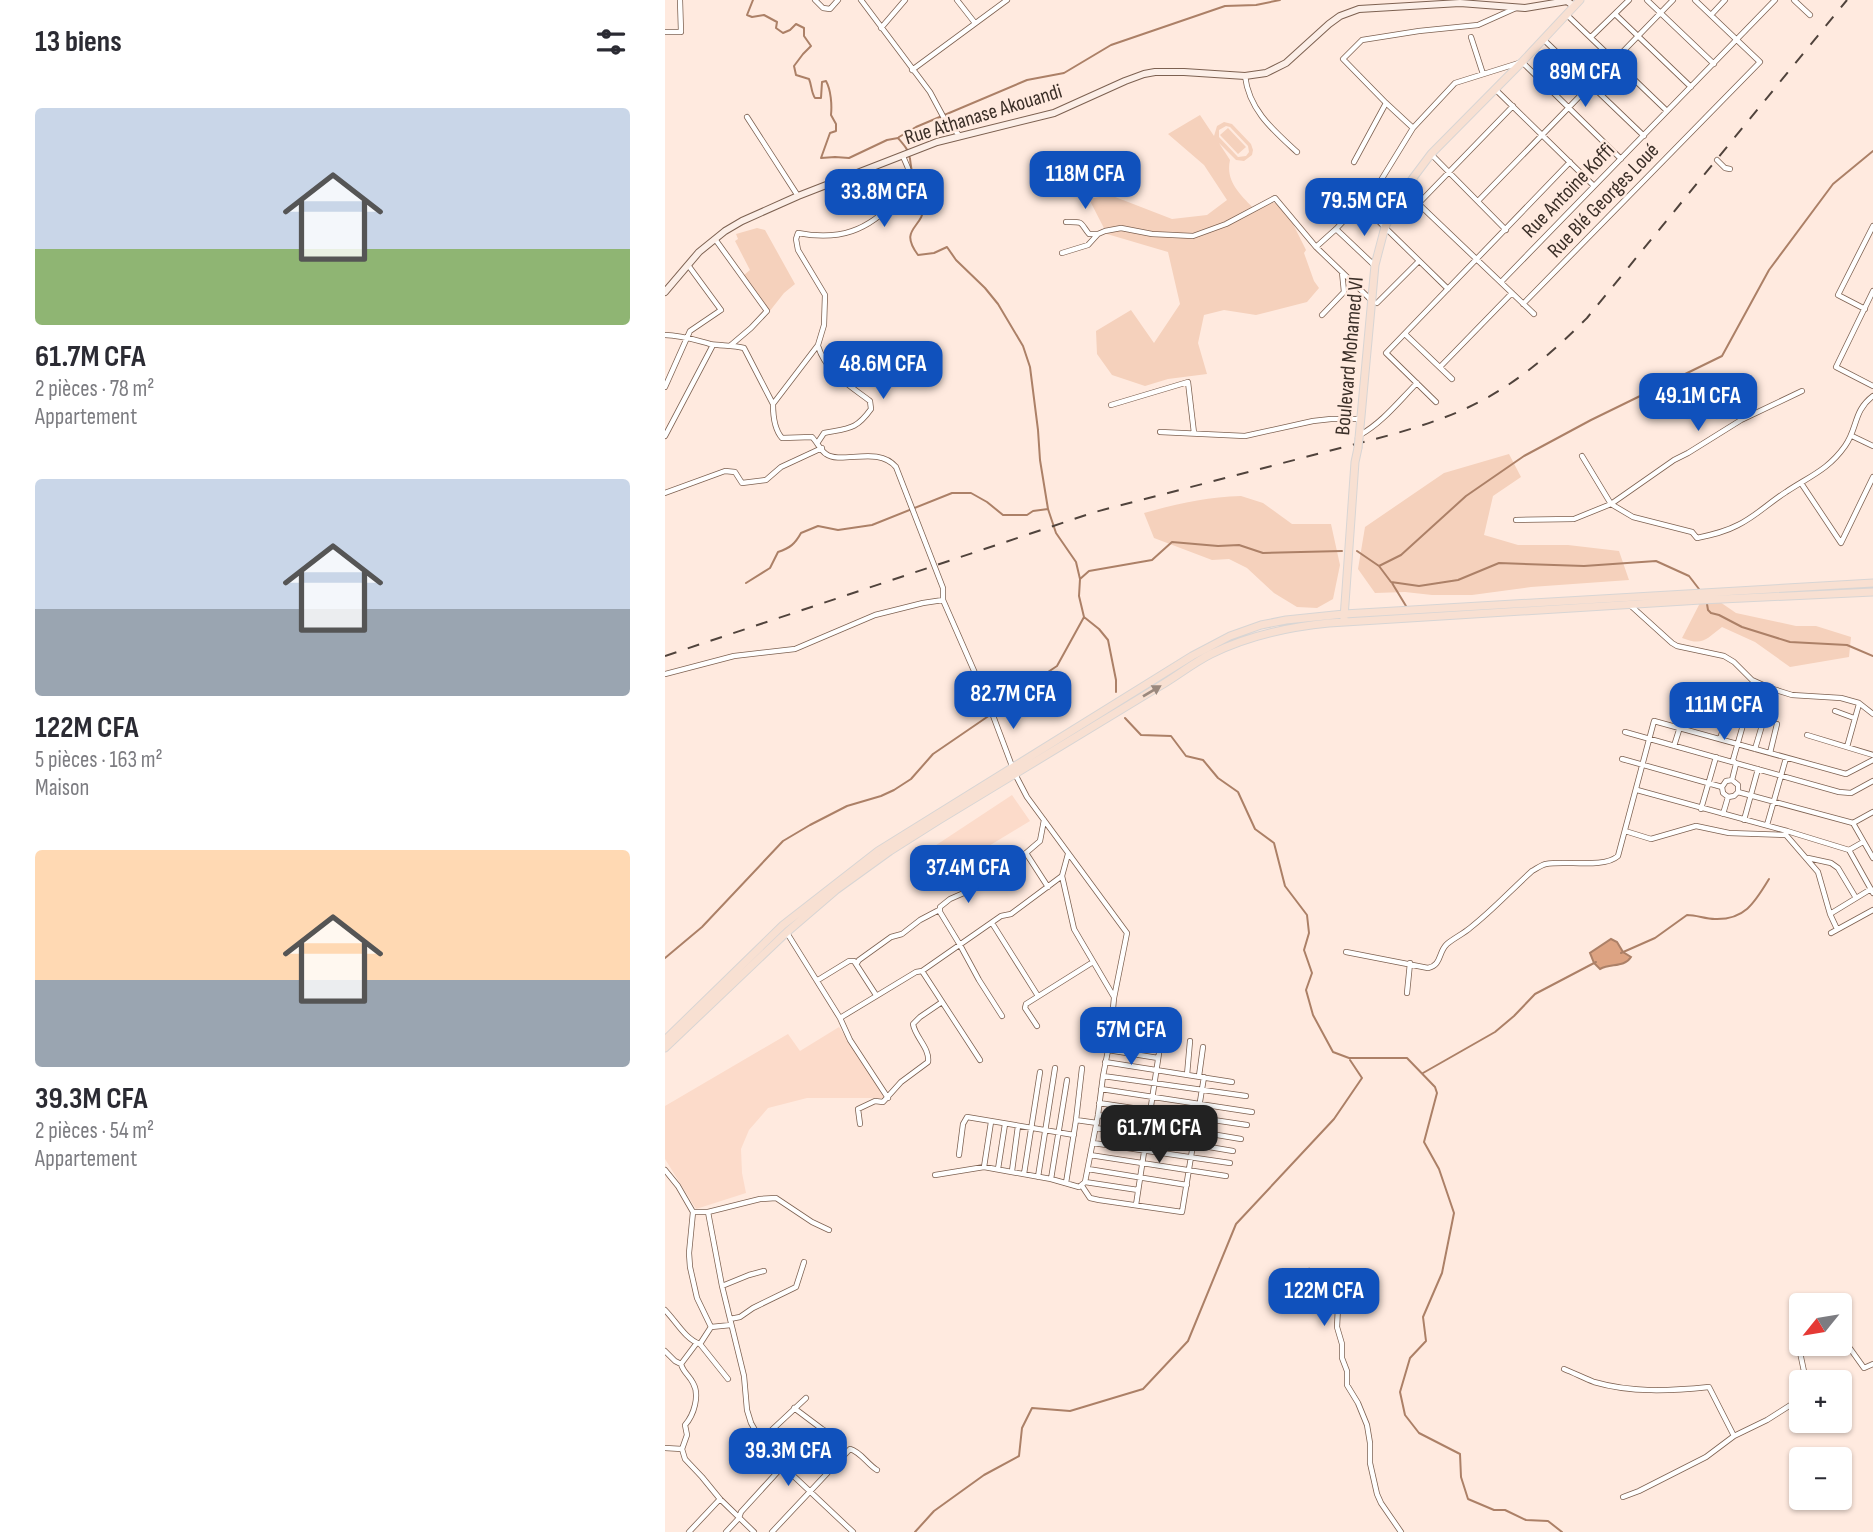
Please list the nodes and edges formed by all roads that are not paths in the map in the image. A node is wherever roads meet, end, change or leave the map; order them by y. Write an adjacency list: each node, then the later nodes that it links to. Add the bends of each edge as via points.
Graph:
1 (680, 0): 24 (street, via 681,32)
2 (815, 0): 3 (street, via 830,9)
3 (838, 0)
4 (861, 0): 23 (street)
5 (905, 0): 23 (street)
6 (957, 0): 22 (street)
7 (1007, 0): 22 (street)
8 (1629, 0): 18 (street)
9 (1647, 0): 17 (street)
10 (1673, 0): 17 (street)
11 (1695, 0): 20 (street, Rue Blé Georges Loué)
12 (1725, 0): 20 (street)
13 (1775, 0): 29 (street, Rue Antoine Koffi)
14 (1794, 0): 21 (street)
15 (1577, 3): 16 (street, Rue Athanase Akouandi); 19 (main road, Boulevard Mohamed VI)
16 (1517, 8): 35 (street, Rue Athanase Akouandi, via 1460,3 1350,12 1329,24 1286,63); 39 (street, via 1478,25 1362,40 1343,59)
17 (1660, 13): 25 (street); 32 (street)
18 (1615, 14): 25 (street); 27 (street)
19 (1567, 15): 27 (street); 28 (main road, Boulevard Mohamed VI)
20 (1711, 15): 29 (street, Rue Blé Georges Loué)
21 (1810, 15)
22 (975, 23): 33 (street)
23 (881, 28): 33 (street)
24 (665, 32)
25 (1638, 36): 30 (street); 37 (street)
26 (1471, 37): 34 (street)
27 (1591, 37): 30 (street)
28 (1543, 39): 31 (main road, Boulevard Mohamed VI); 36 (street)
29 (1737, 40): 32 (street, Rue Antoine Koffi); 83 (street, Rue Blé Georges Loué, via 1760,62)
30 (1614, 60): 36 (street); 42 (street)
31 (1522, 62): 34 (street); 38 (main road, Boulevard Mohamed VI); 41 (street)
32 (1714, 64): 37 (street, Rue Antoine Koffi)
33 (912, 70): 45 (street)
34 (1483, 74): 44 (street, via 1455,83)
35 (1245, 76): 45 (street, Rue Athanase Akouandi, via 1144,74 1054,113); 48 (street, via 1254,107)
36 (1590, 85): 41 (street); 47 (street)
37 (1691, 87): 42 (street, Rue Antoine Koffi)
38 (1495, 88): 40 (street); 50 (main road, Boulevard Mohamed VI)
39 (1386, 103): 44 (street); 53 (street)
40 (1513, 106): 46 (street); 56 (street)
41 (1569, 108): 46 (street); 51 (street)
42 (1667, 111): 47 (street, Rue Antoine Koffi)
43 (747, 117): 59 (street)
44 (1413, 128): 62 (street)
45 (959, 135): 49 (street, Rue Athanase Akouandi)
46 (1542, 135): 54 (street); 60 (street)
47 (1644, 136): 51 (street, Rue Antoine Koffi)
48 (1297, 152)
49 (906, 154): 59 (street, Rue Athanase Akouandi); 92 (street, via 909,182 876,219 846,234 819,237 798,233 798,250 825,295)
50 (1431, 154): 56 (street); 58 (main road, Boulevard Mohamed VI)
51 (1621, 159): 57 (street, Rue Antoine Koffi)
52 (1717, 160): 55 (street)
53 (1355, 162)
54 (1570, 163): 57 (street); 67 (street)
55 (1730, 169)
56 (1449, 171): 60 (street); 61 (street)
57 (1594, 186): 77 (street, Rue Antoine Koffi)
58 (1404, 190): 61 (street); 65 (main road, Boulevard Mohamed VI)
59 (798, 196): 69 (street, Rue Athanase Akouandi, via 742,221)
60 (1479, 200): 67 (street)
61 (1419, 203): 72 (street)
62 (1361, 204): 65 (street); 66 (street)
63 (1066, 222): 68 (street, via 1080,222 1089,234)
64 (1873, 226): 84 (street, via 1838,295)
65 (1385, 227): 73 (street); 75 (main road, Boulevard Mohamed VI)
66 (1336, 229): 70 (street); 75 (street)
67 (1506, 230): 72 (street)
68 (1098, 234): 70 (street, via 1121,228 1193,236 1275,198); 71 (street, via 1088,245)
69 (715, 239): 74 (street, Rue Athanase Akouandi); 91 (street, via 767,311)
70 (1316, 247): 76 (street)
71 (1062, 253)
72 (1476, 259): 77 (street); 78 (street)
73 (1419, 261): 78 (street); 82 (street)
74 (688, 265): 80 (street, Rue Athanase Akouandi); 89 (street, via 721,310 690,331)
75 (1375, 265): 82 (main road, Boulevard Mohamed VI)
76 (1342, 271): 82 (street); 86 (street, via 1344,292)
77 (1501, 282): 81 (street)
78 (1448, 289): 87 (street)
79 (1873, 291): 84 (street)
80 (665, 292)
81 (1512, 293): 83 (street); 93 (street)
82 (1374, 301): 103 (main road, Boulevard Mohamed VI)
83 (1523, 304): 85 (street)
84 (1865, 309): 96 (street, via 1836,367)
85 (1534, 314)
86 (1322, 315)
87 (1405, 334): 93 (street); 95 (street, via 1386,353)
88 (665, 335): 89 (street)
89 (688, 338): 90 (street); 97 (street)
90 (713, 345): 91 (street); 104 (street)
91 (731, 345): 101 (street, via 744,348)
92 (818, 345): 101 (street); 109 (street, via 826,366 870,401 871,409 861,423 824,433)
93 (1440, 367): 94 (street)
94 (1452, 379)
95 (1417, 383): 100 (street); 108 (street)
96 (1873, 386)
97 (665, 387)
98 (1802, 391): 116 (street, via 1741,420)
99 (1873, 396): 107 (street, via 1860,410)
100 (1436, 402)
101 (773, 404): 109 (street, via 782,438 812,437)
102 (1111, 405): 106 (street, via 1188,382)
103 (1360, 419): 106 (street, via 1313,421 1245,436); 108 (main road, Boulevard Mohamed VI)
104 (666, 432)
105 (1160, 432): 106 (street)
106 (1194, 433)
107 (1852, 436): 110 (street); 114 (street, via 1827,468)
108 (1359, 437): 122 (main road, Boulevard Mohamed VI, bridge)
109 (818, 442): 111 (street)
110 (1873, 446)
111 (822, 449): 115 (street, via 781,467 767,480 742,483 735,472 725,471); 120 (street, via 834,457 868,455 891,461 896,467 943,588)
112 (1582, 456): 116 (street)
113 (1873, 478): 114 (street, via 1841,543)
114 (1801, 483): 116 (street, via 1739,525 1697,538 1692,532 1633,517)
115 (665, 493)
116 (1611, 505): 117 (street, via 1574,519)
117 (1517, 520)
118 (1873, 583): 122 (main road)
119 (1873, 592): 121 (main road)
120 (943, 600): 123 (street, via 875,615 795,649 734,656); 151 (street)
121 (1629, 605): 122 (main road); 124 (street, via 1677,646 1724,656 1752,680)
122 (1344, 618): 151 (main road, via 1261,634 1211,654)
123 (665, 674)
124 (1770, 688): 125 (street); 141 (street)
125 (1860, 703): 129 (street); 130 (street)
126 (1731, 708): 131 (street)
127 (1747, 711): 138 (street)
128 (1835, 711): 130 (street)
129 (1873, 713)
130 (1854, 718): 140 (street)
131 (1725, 723): 133 (street, via 1685,711); 136 (street)
132 (1777, 724): 142 (street)
133 (1678, 728): 136 (street); 137 (street, via 1654,720); 139 (street)
134 (1625, 733): 137 (street)
135 (1807, 735): 140 (street)
136 (1720, 739): 138 (street)
137 (1650, 740): 139 (street); 149 (street)
138 (1737, 744): 141 (street); 148 (street)
139 (1674, 746): 144 (street)
140 (1847, 747): 143 (street)
141 (1755, 750): 142 (street)
142 (1770, 753): 145 (street)
143 (1873, 754)
144 (1716, 757): 148 (street); 155 (street)
145 (1786, 758): 147 (street, via 1846,774); 152 (street)
146 (1622, 759): 149 (street)
147 (1873, 760)
148 (1736, 764): 150 (street); 153 (street)
149 (1643, 766): 155 (street); 157 (street)
150 (1758, 769): 152 (street); 159 (street)
151 (1014, 770): 165 (street); 187 (main road, via 836,890); 204 (main road, via 878,851 834,884 783,925)
152 (1782, 775): 154 (street, via 1851,793); 161 (street)
153 (1732, 780): 156 (street); 158 (street)
154 (1873, 781)
155 (1708, 783): 156 (street); 162 (street)
156 (1722, 787): 160 (street)
157 (1637, 790): 162 (street); 169 (street)
158 (1738, 792): 159 (street); 160 (street)
159 (1751, 794): 161 (street); 166 (street)
160 (1728, 797): 164 (street)
161 (1774, 800): 167 (street); 168 (street)
162 (1701, 808): 164 (street)
163 (1873, 811): 167 (street)
164 (1723, 814): 166 (street)
165 (1044, 820): 174 (street, via 1040,841); 175 (street)
166 (1744, 820): 168 (street)
167 (1853, 823): 172 (street)
168 (1767, 825): 170 (street)
169 (1625, 831): 170 (street, via 1651,839 1696,826); 193 (street, via 1615,859 1543,864 1449,942 1434,966)
170 (1786, 833): 173 (street); 176 (street)
171 (1873, 842): 172 (street)
172 (1865, 844): 173 (street); 177 (street)
173 (1849, 850): 180 (street)
174 (1026, 853): 179 (street); 182 (street)
175 (1068, 853): 178 (street); 199 (street, via 1127,933)
176 (1807, 858): 181 (street, via 1838,868); 184 (street, via 1818,872)
177 (1873, 858)
178 (1062, 876): 179 (street); 191 (street, via 1075,929)
179 (1048, 887): 185 (street)
180 (1872, 891): 181 (street)
181 (1856, 898): 184 (street)
182 (939, 910): 189 (street); 192 (street)
183 (1873, 910): 186 (street)
184 (1829, 914): 186 (street)
185 (992, 923): 189 (street); 198 (street)
186 (1837, 929): 188 (street)
187 (786, 932): 195 (street); 209 (main road)
188 (1831, 933)
189 (960, 945): 194 (street); 201 (street)
190 (1346, 953): 193 (street)
191 (1093, 961): 198 (street); 199 (street)
192 (857, 963): 195 (street, via 849,961); 197 (street)
193 (1410, 963): 196 (street)
194 (922, 971): 197 (street); 200 (street)
195 (818, 980): 202 (street)
196 (1407, 993)
197 (877, 995): 202 (street)
198 (1038, 996): 203 (street, via 1025,1006)
199 (1114, 998): 205 (street)
200 (942, 1002): 213 (street); 229 (street, via 913,1024 928,1062)
201 (1002, 1016)
202 (841, 1018): 229 (street)
203 (1037, 1026)
204 (665, 1040)
205 (1110, 1040): 210 (street); 211 (street)
206 (1161, 1040): 210 (street)
207 (1190, 1041): 219 (street)
208 (1203, 1047): 221 (street)
209 (665, 1048)
210 (1160, 1048): 212 (street)
211 (1108, 1050): 212 (street); 214 (street)
212 (1158, 1058): 217 (street)
213 (980, 1060)
214 (1105, 1062): 217 (street); 220 (street)
215 (1055, 1068): 245 (street)
216 (1082, 1068): 236 (street)
217 (1156, 1070): 219 (street); 224 (street)
218 (1040, 1072): 244 (street)
219 (1187, 1075): 221 (street)
220 (1103, 1076): 224 (street); 225 (street)
221 (1201, 1076): 223 (street); 226 (street)
222 (1067, 1080): 247 (street)
223 (1232, 1082)
224 (1154, 1084): 226 (street); 228 (street)
225 (1101, 1089): 228 (street); 230 (street)
226 (1201, 1091): 227 (street); 231 (street)
227 (1246, 1096)
228 (1152, 1097): 231 (street); 232 (street)
229 (888, 1098): 238 (street, via 858,1109)
230 (1100, 1103): 232 (street); 234 (street)
231 (1200, 1104): 233 (street); 235 (street)
232 (1150, 1110): 235 (street); 240 (street)
233 (1252, 1112)
234 (1098, 1115): 240 (street); 243 (street)
235 (1197, 1117): 241 (street); 246 (street)
236 (1076, 1120): 243 (street); 248 (street)
237 (991, 1122): 239 (street); 255 (street, via 965,1118); 260 (street)
238 (860, 1124)
239 (1005, 1124): 242 (street); 261 (street)
240 (1148, 1124): 246 (street); 249 (street)
241 (1248, 1125)
242 (1018, 1126): 244 (street); 264 (street)
243 (1096, 1126): 249 (street); 251 (street)
244 (1031, 1129): 245 (street); 266 (street)
245 (1045, 1130): 247 (street); 269 (street)
246 (1195, 1130): 250 (street); 252 (street)
247 (1058, 1132): 248 (street); 271 (street)
248 (1074, 1135): 272 (street)
249 (1146, 1137): 252 (street); 253 (street)
250 (1241, 1139)
251 (1093, 1143): 253 (street); 256 (street)
252 (1193, 1143): 254 (street); 257 (street)
253 (1144, 1150): 257 (street); 258 (street)
254 (1233, 1151)
255 (959, 1155)
256 (1090, 1155): 258 (street); 262 (street)
257 (1192, 1157): 259 (street); 265 (street)
258 (1142, 1163): 265 (street); 270 (street)
259 (1230, 1163)
260 (984, 1167): 261 (street); 267 (street)
261 (998, 1169): 264 (street)
262 (1088, 1169): 270 (street); 273 (street)
263 (665, 1170): 277 (street)
264 (1012, 1171): 266 (street)
265 (1189, 1171): 268 (street); 274 (street)
266 (1024, 1174): 269 (street)
267 (935, 1175)
268 (1226, 1176)
269 (1038, 1177): 271 (street)
270 (1140, 1177): 274 (street); 275 (street)
271 (1051, 1179): 272 (street)
272 (1066, 1183): 273 (street)
273 (1084, 1184): 275 (street); 276 (street, via 1090,1198)
274 (1187, 1185): 276 (street, via 1182,1212)
275 (1139, 1190): 276 (street)
276 (1136, 1205)
277 (693, 1212): 278 (street); 287 (street, via 690,1267 697,1298)
278 (708, 1212): 279 (street, via 776,1198); 283 (street)
279 (829, 1230)
280 (804, 1262): 285 (street, via 796,1287)
281 (764, 1271): 283 (street)
282 (1310, 1271): 314 (street, via 1338,1307 1347,1385 1367,1425 1374,1484)
283 (722, 1286): 285 (street)
284 (665, 1310): 288 (street)
285 (730, 1319): 286 (street)
286 (731, 1325): 287 (street); 300 (street, via 747,1410)
287 (711, 1327): 288 (street)
288 (698, 1344): 291 (street); 294 (street)
289 (665, 1351): 291 (street)
290 (1852, 1351): 292 (street, via 1864,1368)
291 (681, 1364): 302 (street, via 695,1386 695,1404 685,1425)
292 (1873, 1364)
293 (1564, 1369): 299 (street, via 1641,1391 1709,1387)
294 (728, 1379)
295 (806, 1398): 297 (street)
296 (1789, 1406): 299 (street)
297 (794, 1408): 298 (street, via 827,1433); 300 (street)
298 (842, 1436)
299 (1734, 1436): 306 (street, via 1706,1457)
300 (761, 1440): 303 (street)
301 (665, 1448): 302 (street)
302 (682, 1449): 307 (street)
303 (783, 1466): 305 (street); 308 (street)
304 (877, 1470): 305 (street, via 850,1449)
305 (810, 1490): 312 (street); 313 (street)
306 (1623, 1497)
307 (720, 1499): 308 (street); 309 (street)
308 (739, 1518): 310 (street); 311 (street)
309 (689, 1532)
310 (726, 1532)
311 (754, 1532)
312 (772, 1532)
313 (853, 1532)
314 (1401, 1532)

